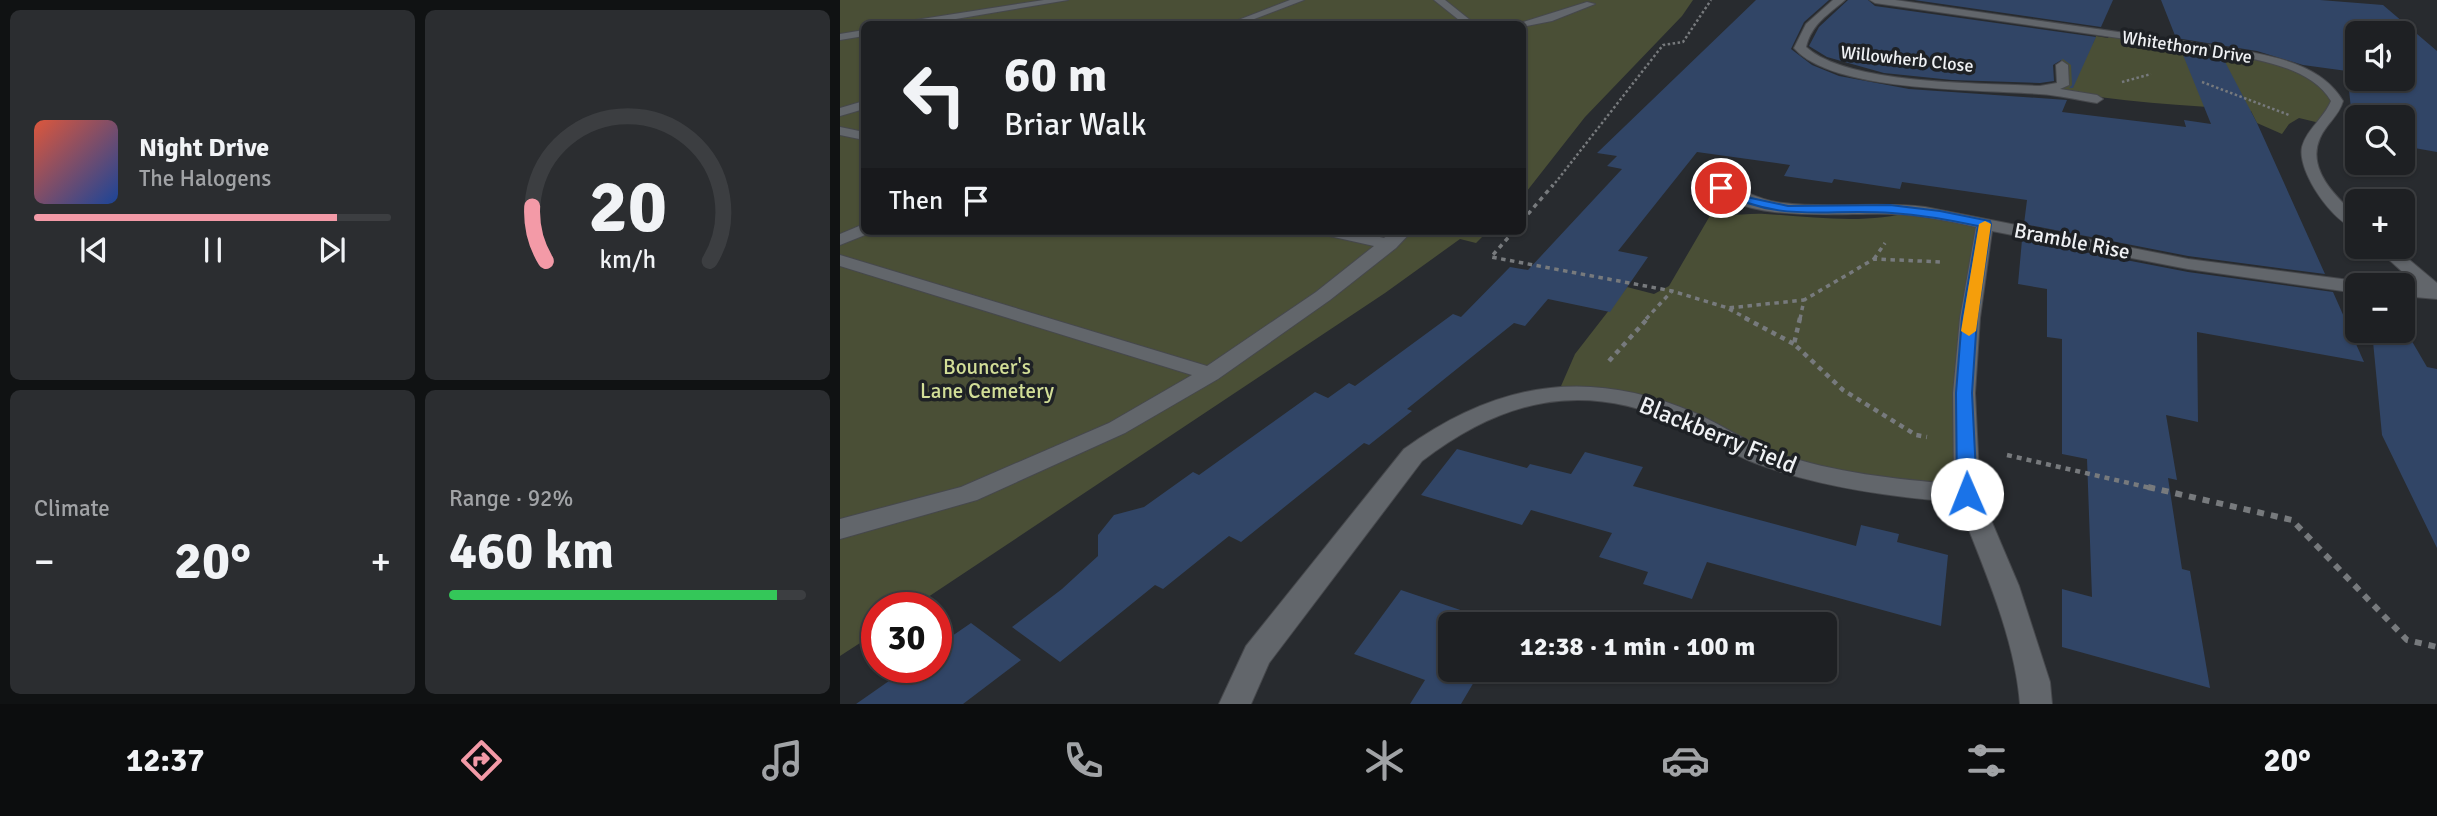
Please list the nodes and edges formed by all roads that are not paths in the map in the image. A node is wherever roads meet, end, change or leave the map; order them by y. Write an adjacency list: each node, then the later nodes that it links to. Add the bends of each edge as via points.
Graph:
1 (1063, 0): 7 (street)
2 (1298, 0): 8 (street)
3 (1439, 0): 9 (street)
4 (1840, 0): 14 (street, Willowherb Close, via 1815,18 1801,43 1803,54 1819,65 1869,76)
5 (1875, 0): 21 (street, Whitethorn Drive, via 2223,50 2303,73 2335,94 2336,107 2308,150 2310,166)
6 (1590, 4): 10 (street)
7 (928, 21)
8 (1241, 21)
9 (1465, 21)
10 (1526, 23)
11 (861, 34): 12 (street)
12 (840, 37)
13 (2062, 65): 14 (street, via 2063,85)
14 (2040, 90): 15 (street, Willowherb Close)
15 (2097, 99)
16 (861, 106): 17 (street)
17 (841, 112)
18 (840, 131): 19 (street)
19 (861, 135)
20 (1721, 188): 22 (street, via 1748,201 1788,210 1890,209)
21 (2345, 212)
22 (1985, 224): 29 (street, Bramble Rise, via 2188,264); 33 (street, Bramble Rise, via 1964,393)
23 (861, 230): 26 (street)
24 (1368, 235): 25 (street)
25 (1396, 238): 32 (street, via 1323,296)
26 (840, 240)
27 (2398, 259): 31 (street)
28 (840, 260): 32 (street)
29 (2345, 285)
30 (2415, 291): 31 (street)
31 (2437, 292)
32 (1210, 374): 34 (street, via 1117,428 968,494)
33 (1967, 494): 35 (street, Blackberry Field, via 1882,486 1812,472 1760,456 1685,417 1634,400 1558,393 1505,402 1471,415 1413,455 1257,655); 36 (street, Bramble Rise, via 2005,586 2034,682)
34 (840, 529)
35 (1235, 704)
36 (2036, 704)

